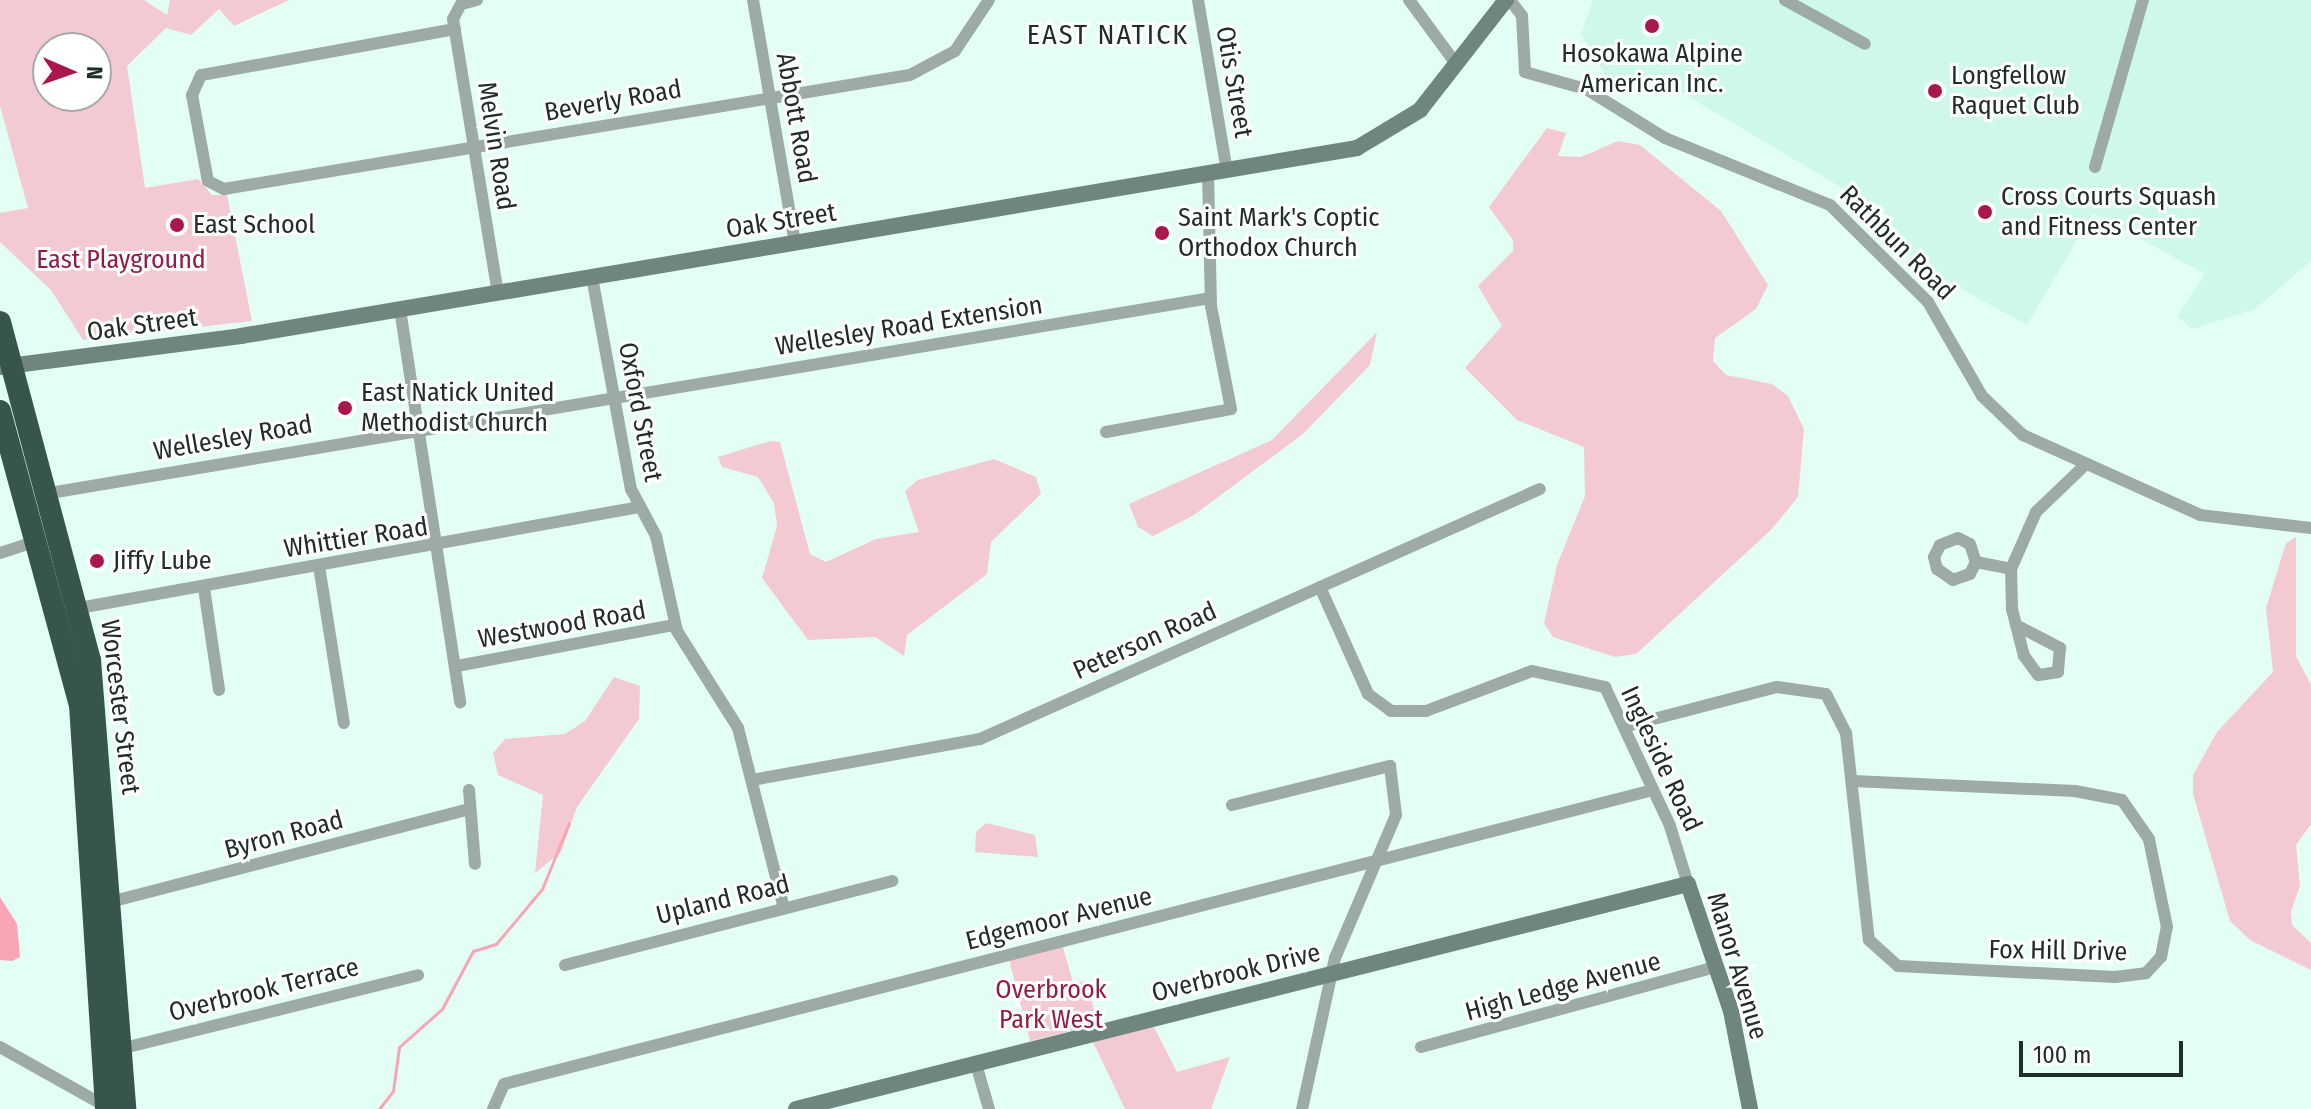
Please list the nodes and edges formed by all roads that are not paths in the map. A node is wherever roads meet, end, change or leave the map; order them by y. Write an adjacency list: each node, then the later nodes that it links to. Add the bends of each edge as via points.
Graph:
1 (477, 0): 9 (street, Melvin Road, via 457,8)
2 (753, 0): 12 (street, Abbott Road)
3 (989, 0): 12 (street, Beverly Road, via 965,41 923,70)
4 (1198, 0): 15 (street, Otis Street)
5 (1409, 0): 11 (street)
6 (1508, 0): 11 (main road, Oak Street); 28 (street, Rathbun Road, via 1522,16 1525,72 1586,89 1665,138 1820,197 1928,302 1993,411)
7 (1785, 0): 10 (street)
8 (2143, 0): 14 (street)
9 (455, 29): 13 (street, Melvin Road); 13 (street, Beverly Road, via 195,80 195,118 212,185)
10 (1865, 44)
11 (1457, 65): 15 (main road, Oak Street, via 1410,120 1372,143)
12 (770, 97): 13 (street, Beverly Road); 17 (street, Abbott Road)
13 (474, 147): 19 (street, Melvin Road)
14 (2095, 167)
15 (1227, 171): 16 (main road, Oak Street)
16 (1208, 174): 17 (main road, Oak Street); 20 (street)
17 (795, 243): 18 (main road, Oak Street)
18 (592, 277): 19 (main road, Oak Street); 24 (street, Oxford Street)
19 (498, 293): 21 (main road, Oak Street)
20 (1210, 298): 24 (street, Wellesley Road Extension); 27 (street, via 1231,409)
21 (400, 309): 23 (main road, Oak Street); 26 (street)
22 (0, 322): 23 (highway, Worcester Street)
23 (7, 367): 30 (highway, Worcester Street)
24 (614, 397): 26 (street, Wellesley Road); 31 (street, Oxford Street)
25 (0, 411): 33 (highway, Worcester Street)
26 (419, 428): 30 (street, Wellesley Road); 34 (street)
27 (1106, 432)
28 (2083, 467): 32 (street, Rathbun Road, via 2200,515); 38 (street, via 2036,512)
29 (1540, 489): 39 (street, Peterson Road)
30 (50, 493): 41 (highway, Worcester Street)
31 (639, 507): 34 (street, Whittier Road); 42 (street, Oxford Street, via 656,536)
32 (2311, 528)
33 (38, 541): 35 (street); 70 (highway, Worcester Street, via 81,720)
34 (438, 547): 37 (street, Whittier Road); 44 (street)
35 (0, 553)
36 (1976, 562): 38 (street)
37 (319, 566): 40 (street, Whittier Road); 47 (street)
38 (2011, 569): 43 (street)
39 (1320, 587): 48 (street, Ingleside Road, via 1368,694 1391,711 1426,711 1508,676 1545,671 1598,682); 49 (street, Peterson Road, via 965,744 825,761)
40 (204, 588): 41 (street, Whittier Road); 45 (street)
41 (79, 608): 59 (highway, Worcester Street, via 98,720)
42 (674, 625): 44 (street, Westwood Road); 49 (street, Oxford Street, via 731,711)
43 (2016, 625): 43 (street, via 2033,671 2058,672 2060,648)
44 (457, 666): 46 (street)
45 (219, 690)
46 (460, 702)
47 (344, 723)
48 (1627, 726): 50 (street, Fox Hill Drive, via 1777,687 1811,687 1839,710); 52 (street, Ingleside Road)
49 (752, 780): 60 (street, Oxford Street)
50 (1853, 781): 50 (street, Fox Hill Drive, via 1869,940 1884,959 1953,971 2115,977 2146,973 2161,957 2167,927 2149,839 2122,800 2075,791)
51 (469, 790): 54 (street)
52 (1653, 790): 55 (street, Edgemoor Avenue); 58 (street, Ingleside Road)
53 (1232, 805): 55 (street, via 1390,766 1396,815)
54 (469, 809): 56 (street); 59 (street, Byron Road)
55 (1377, 863): 63 (street); 71 (street, Edgemoor Avenue, via 504,1084)
56 (475, 864)
57 (892, 881): 60 (street, Upland Road)
58 (1688, 884): 62 (main road, Manor Avenue); 63 (main road, Overbrook Drive)
59 (110, 902): 67 (highway, Worcester Street)
60 (784, 908): 61 (street, Upland Road)
61 (565, 965)
62 (1716, 967): 66 (street, High Ledge Avenue); 75 (main road, Manor Avenue)
63 (1332, 973): 68 (main road, Overbrook Drive); 74 (street)
64 (418, 975): 67 (street, Overbrook Terrace)
65 (0, 1047): 70 (street)
66 (1421, 1047)
67 (120, 1049): 70 (highway, Worcester Street)
68 (976, 1064): 69 (main road, Overbrook Drive); 73 (street)
69 (822, 1106): 72 (main road, Overbrook Drive)
70 (112, 1108)
71 (493, 1109)
72 (796, 1109)
73 (989, 1109)
74 (1302, 1109)
75 (1750, 1109)

